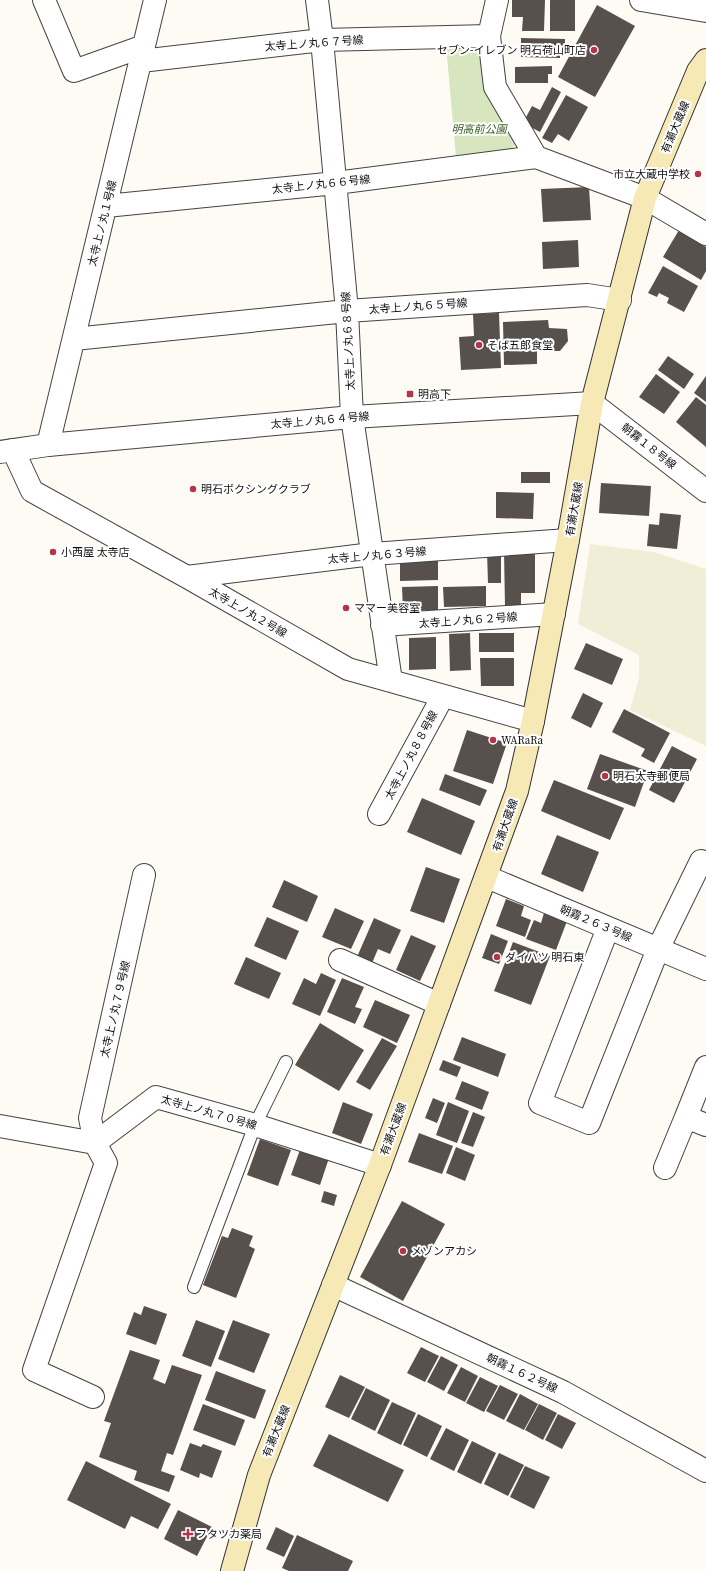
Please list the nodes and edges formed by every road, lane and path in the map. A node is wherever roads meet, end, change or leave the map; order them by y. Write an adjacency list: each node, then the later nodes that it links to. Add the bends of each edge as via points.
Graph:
1 (44, 0): 9 (street, 太寺上ノ丸６７号線, via 74,71)
2 (155, 0): 9 (street, 太寺上ノ丸１号線)
3 (317, 0): 8 (street, 太寺上ノ丸６８号線)
4 (497, 0): 7 (street)
5 (641, 0): 6 (street)
6 (706, 11)
7 (489, 36): 8 (street, 太寺上ノ丸６７号線); 11 (street, via 495,87)
8 (322, 40): 9 (street, 太寺上ノ丸６７号線); 12 (street, 太寺上ノ丸６８号線)
9 (142, 54): 14 (street, 太寺上ノ丸１号線)
10 (706, 60): 13 (main road, 有瀬大蔵線, via 698,71)
11 (536, 157): 12 (street, 太寺上ノ丸６６号線); 13 (street)
12 (336, 183): 14 (street, 太寺上ノ丸６６号線); 17 (street, 太寺上ノ丸６８号線)
13 (645, 198): 15 (street); 16 (main road, 有瀬大蔵線)
14 (106, 206): 18 (street, 太寺上ノ丸１号線)
15 (706, 234)
16 (620, 300): 17 (street, 太寺上ノ丸６５号線, via 587,295); 19 (main road, 有瀬大蔵線)
17 (347, 311): 18 (street, 太寺上ノ丸６５号線); 20 (street, 太寺上ノ丸６８号線)
18 (74, 339): 21 (street, 太寺上ノ丸１号線)
19 (592, 403): 20 (street, 太寺上ノ丸６４号線); 23 (street, 朝霧１８号線); 24 (main road, 有瀬大蔵線)
20 (352, 417): 21 (street, 太寺上ノ丸６４号線); 25 (street, 太寺上ノ丸６８号線)
21 (48, 446): 22 (street, 太寺上ノ丸６４号線)
22 (7, 451): 26 (street, 太寺上ノ丸２号線, via 32,491)
23 (706, 491)
24 (568, 540): 25 (street, 太寺上ノ丸６３号線); 27 (main road, 有瀬大蔵線)
25 (372, 554): 26 (street, 太寺上ノ丸６３号線); 28 (street, 太寺上ノ丸６８号線)
26 (187, 577): 29 (street, 太寺上ノ丸２号線, via 348,669)
27 (554, 614): 28 (street, 太寺上ノ丸６２号線); 31 (main road, 有瀬大蔵線)
28 (382, 625): 29 (street, 太寺上ノ丸６８号線)
29 (391, 681): 30 (street, 太寺上ノ丸２号線)
30 (443, 696): 31 (street, 太寺上ノ丸２号線); 32 (street, 太寺上ノ丸８８号線)
31 (533, 721): 35 (main road, 有瀬大蔵線, via 517,791)
32 (379, 814)
33 (701, 861): 37 (street)
34 (144, 875): 47 (street, 太寺上ノ丸７９号線, via 90,1118)
35 (486, 878): 36 (street, 朝霧２６３号線); 40 (main road, 有瀬大蔵線)
36 (608, 928): 37 (street, 朝霧２６３号線); 37 (street, via 540,1103 589,1123)
37 (658, 949): 39 (street, 朝霧２６３号線)
38 (340, 960): 40 (street)
39 (706, 969)
40 (440, 1004): 48 (main road, 有瀬大蔵線)
41 (286, 1062): 44 (lane)
42 (706, 1067): 43 (street)
43 (686, 1117): 45 (street); 49 (street)
44 (255, 1125): 47 (street, 太寺上ノ丸７０号線, via 156,1097); 48 (street, 太寺上ノ丸７０号線); 51 (lane)
45 (706, 1125)
46 (0, 1126): 47 (street)
47 (95, 1143): 52 (street, 太寺上ノ丸７９号線, via 106,1163 34,1370)
48 (380, 1165): 50 (main road, 有瀬大蔵線)
49 (665, 1168)
50 (333, 1285): 53 (street, 朝霧１６２号線, via 563,1392); 54 (main road, 有瀬大蔵線, via 258,1475)
51 (194, 1287)
52 (92, 1396)
53 (706, 1471)
54 (232, 1571)

